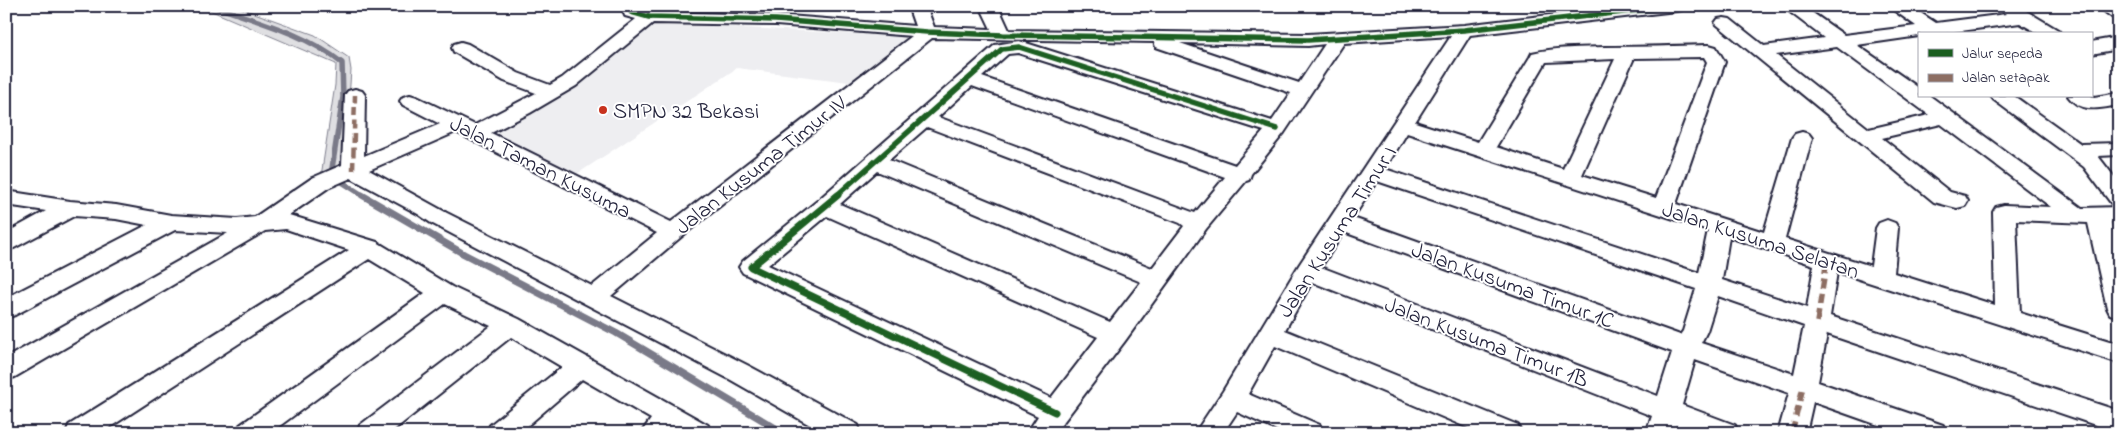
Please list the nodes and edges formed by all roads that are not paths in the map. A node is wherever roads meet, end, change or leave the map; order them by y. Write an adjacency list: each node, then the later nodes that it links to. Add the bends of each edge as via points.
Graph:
1 (630, 6): 14 (street, via 635,15)
2 (849, 6): 18 (street)
3 (917, 6): 21 (street)
4 (989, 6): 27 (street)
5 (1520, 6): 16 (street)
6 (1676, 6): 11 (street)
7 (1791, 6): 28 (street)
8 (1897, 6): 19 (street)
9 (2005, 6): 15 (street)
10 (2106, 6): 13 (street)
11 (1603, 10): 16 (street)
12 (776, 13): 14 (street); 18 (street)
13 (2119, 14)
14 (649, 17): 37 (street)
15 (2024, 17): 19 (street); 23 (street)
16 (1538, 22): 20 (street)
17 (1724, 23): 33 (street)
18 (853, 25): 21 (street)
19 (1933, 29): 22 (street)
20 (1464, 30): 26 (street); 46 (street, Jalan Kusuma Timur I)
21 (927, 32): 27 (street); 72 (street, Jalan Kusuma Timur IV)
22 (1925, 32)
23 (2049, 32)
24 (1136, 36): 26 (street); 27 (street); 35 (street)
25 (1912, 37): 28 (street)
26 (1338, 39): 35 (street)
27 (1008, 40): 34 (street); 48 (street)
28 (1841, 41): 33 (street); 36 (street)
29 (2119, 44): 31 (street)
30 (461, 48): 37 (street, via 511,77)
31 (2092, 48)
32 (1627, 52): 52 (street, via 1539,57); 58 (street); 64 (street, via 1705,50 1712,53 1716,62)
33 (1760, 52): 49 (street)
34 (971, 79): 45 (street); 57 (street)
35 (1304, 91): 48 (street)
36 (1918, 91)
37 (552, 92): 47 (street)
38 (355, 95): 55 (street)
39 (1929, 98): 44 (street)
40 (2004, 98): 53 (street)
41 (2081, 98): 42 (street, via 2091,104)
42 (2119, 99)
43 (410, 101): 47 (street, Jalan Taman Kusuma)
44 (1945, 117): 49 (street); 65 (street)
45 (923, 118): 54 (street); 68 (street)
46 (1404, 125): 52 (street, Jalan Kusuma Selatan); 56 (street, Jalan Kusuma Timur I)
47 (466, 129): 55 (street); 72 (street, Jalan Taman Kusuma)
48 (1277, 129): 57 (street)
49 (1865, 136): 61 (street, via 1942,197)
50 (1802, 138): 73 (street)
51 (2119, 149): 53 (street)
52 (1483, 151): 58 (street, Jalan Kusuma Selatan)
53 (2080, 152): 60 (street, via 2092,162)
54 (874, 162): 62 (street); 79 (street)
55 (347, 172): 69 (street, via 320,183); 82 (street, via 426,208 439,218)
56 (1373, 172): 67 (street, Jalan Kusuma Timur I); 80 (street)
57 (1241, 174): 68 (street)
58 (1570, 178): 64 (street, Jalan Kusuma Selatan)
59 (6, 198): 63 (street)
60 (2119, 198)
61 (1957, 200)
62 (825, 206): 89 (street); 96 (street, via 752,267)
63 (70, 208): 66 (street); 74 (street)
64 (1664, 208): 70 (street, Jalan Kusuma Selatan)
65 (2098, 215): 83 (street); 85 (street, via 2004,212)
66 (171, 222): 69 (street); 84 (street)
67 (1340, 222): 77 (street, Jalan Kusuma Timur I); 90 (street, Jalan Kusuma Timur 1C)
68 (1198, 224): 79 (street)
69 (260, 225): 75 (street, via 286,222); 93 (street)
70 (1720, 226): 73 (street, Jalan Kusuma Selatan); 80 (street)
71 (1887, 228): 78 (street)
72 (672, 232): 82 (street, Jalan Kusuma Timur IV)
73 (1773, 242): 76 (street, Jalan Kusuma Selatan)
74 (6, 243)
75 (368, 248): 81 (street); 100 (street)
76 (1827, 260): 78 (street, Jalan Kusuma Selatan); 86 (street)
77 (1307, 271): 88 (street, Jalan Kusuma Timur I); 97 (street, Jalan Kusuma Timur 1B)
78 (1882, 278): 85 (street, Jalan Kusuma Selatan)
79 (1157, 279): 89 (street)
80 (1709, 285): 86 (street); 90 (street, via 1695,331)
81 (443, 294): 87 (street); 101 (street)
82 (593, 298): 105 (street)
83 (2119, 308)
84 (6, 309)
85 (2008, 319): 91 (street, Jalan Kusuma Selatan)
86 (1817, 322): 94 (street); 98 (street)
87 (510, 324): 92 (street); 102 (street)
88 (1270, 334): 95 (street, Jalan Kusuma Timur I); 109 (street)
89 (1116, 335): 96 (street)
90 (1686, 346): 94 (street, Jalan Kusuma Timur 1C); 97 (street)
91 (2119, 354)
92 (580, 366): 99 (street); 103 (street)
93 (6, 370)
94 (1803, 387): 111 (street); 112 (street, Jalan Kusuma Timur 1C)
95 (1232, 398): 107 (street, Jalan Kusuma Timur I); 108 (street)
96 (1055, 412): 106 (street)
97 (1663, 421): 110 (street, Jalan Kusuma Timur 1B)
98 (2119, 422)
99 (662, 425): 104 (street)
100 (79, 433)
101 (250, 433)
102 (370, 433)
103 (500, 433)
104 (698, 433)
105 (848, 433)
106 (1040, 433)
107 (1208, 433)
108 (1310, 433)
109 (1508, 433)
110 (1725, 433)
111 (1792, 433)
112 (1933, 433)

